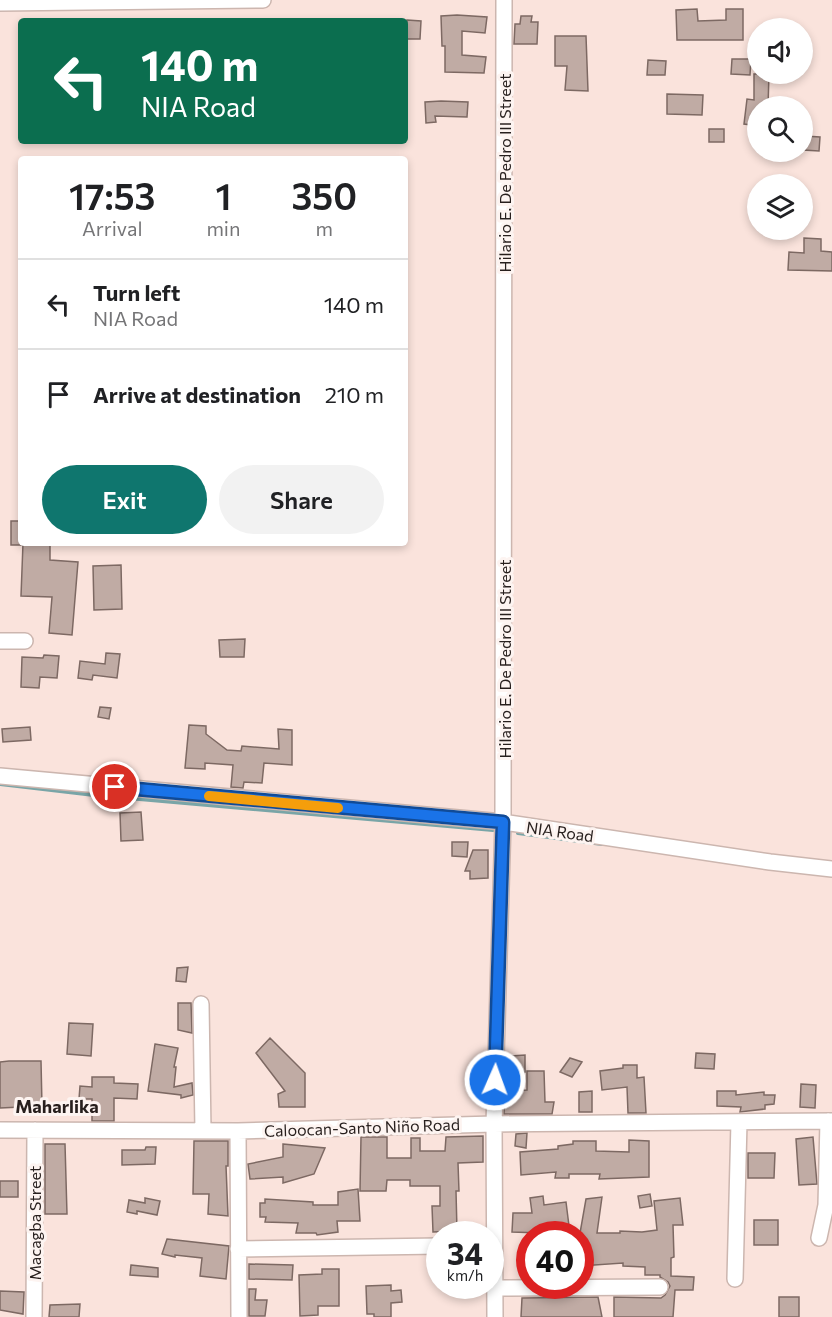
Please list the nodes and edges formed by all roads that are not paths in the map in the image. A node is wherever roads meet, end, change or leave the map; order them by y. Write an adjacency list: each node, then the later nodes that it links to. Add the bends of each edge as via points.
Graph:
1 (263, 0): 3 (street)
2 (504, 0): 7 (street, Hilario E. De Pedro III Street)
3 (0, 3)
4 (0, 641): 5 (street)
5 (25, 641)
6 (0, 776): 7 (street, NIA Road)
7 (503, 822): 8 (street, NIA Road); 12 (street, Hilario E. De Pedro III Street)
8 (832, 869)
9 (201, 1004): 15 (street)
10 (830, 1121): 11 (street, Caloocan-Santo Niño Road); 18 (street, via 826,1205)
11 (740, 1122): 12 (street, Caloocan-Santo Niño Road); 21 (street)
12 (494, 1124): 16 (street, Caloocan-Santo Niño Road); 17 (street, Hilario E. De Pedro III Street)
13 (0, 1130): 14 (street, Caloocan-Santo Niño Road)
14 (35, 1130): 15 (street, Caloocan-Santo Niño Road); 25 (street, Macagba Street)
15 (203, 1131): 16 (street, Caloocan-Santo Niño Road)
16 (238, 1131): 20 (street)
17 (493, 1221)
18 (819, 1238)
19 (426, 1246): 20 (street)
20 (238, 1249): 26 (street)
21 (735, 1279)
22 (660, 1287): 23 (street)
23 (504, 1288)
24 (495, 1299): 27 (street, Hilario E. De Pedro III Street)
25 (34, 1317)
26 (238, 1317)
27 (495, 1317)

